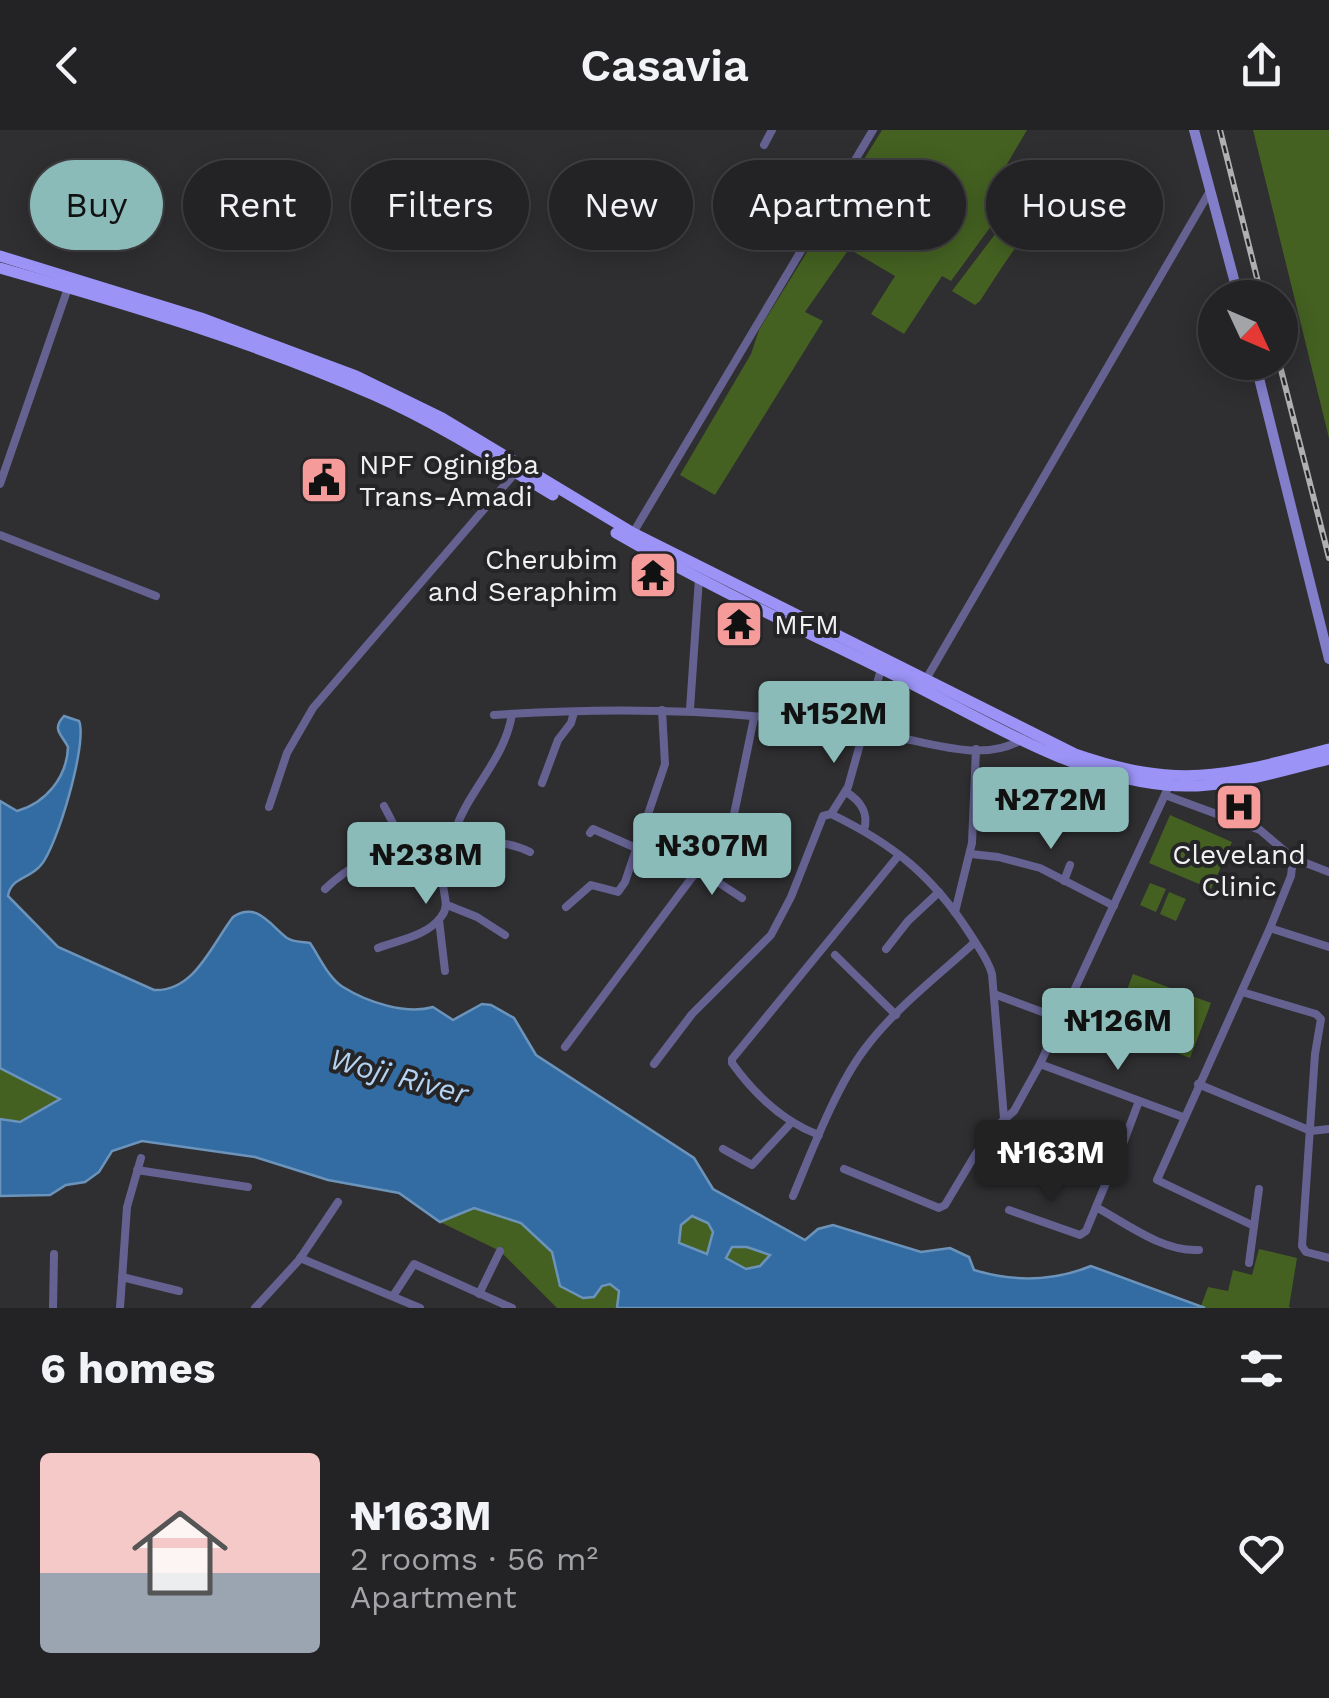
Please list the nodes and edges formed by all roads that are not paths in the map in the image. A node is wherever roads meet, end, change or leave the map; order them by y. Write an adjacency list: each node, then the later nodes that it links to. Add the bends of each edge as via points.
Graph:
1 (772, 130): 4 (street)
2 (873, 130): 15 (street)
3 (1194, 130): 5 (street)
4 (764, 146)
5 (1212, 188): 8 (street); 20 (street)
6 (0, 256): 11 (main road, via 201,318)
7 (0, 268): 9 (main road)
8 (1235, 280)
9 (68, 288): 11 (main road); 13 (street)
10 (1259, 380): 18 (street)
11 (354, 381): 12 (main road); 15 (main road, via 467,432)
12 (516, 472): 16 (main road); 35 (street, via 313,708 288,753)
13 (0, 484)
14 (0, 534): 17 (street)
15 (633, 534): 20 (main road)
16 (699, 578): 19 (main road); 22 (street)
17 (156, 596)
18 (1329, 659)
19 (881, 669): 20 (main road); 27 (street)
20 (923, 684): 28 (main road); 30 (main road, via 1075,754 1136,771 1219,776)
21 (662, 710): 22 (street); 23 (street); 43 (street, via 664,764)
22 (690, 710): 26 (street)
23 (574, 712): 24 (street); 31 (street)
24 (512, 714): 25 (street); 40 (street)
25 (494, 716)
26 (754, 718): 27 (street); 37 (street)
27 (862, 731): 29 (street); 33 (street)
28 (1023, 738): 29 (street, via 1006,749); 32 (main road, via 1090,769)
29 (976, 749): 46 (street)
30 (1328, 752): 32 (main road, via 1222,784)
31 (542, 784)
32 (1167, 790): 48 (street, via 1260,830); 57 (street)
33 (846, 792): 36 (street); 38 (street, via 863,809)
34 (384, 806): 42 (street)
35 (270, 807)
36 (831, 814): 38 (street); 75 (street, via 820,821 771,935 696,1009)
37 (732, 824): 41 (street); 50 (street)
38 (864, 830): 47 (street)
39 (590, 833): 43 (street)
40 (452, 840): 44 (street, via 482,839); 45 (street)
41 (783, 843)
42 (400, 848): 45 (street); 53 (street, via 342,874)
43 (636, 848): 58 (street, via 618,892 591,885)
44 (530, 852)
45 (448, 853): 56 (street)
46 (970, 854): 52 (street, via 1040,868); 59 (street)
47 (900, 855): 54 (street); 81 (street, via 732,1059 758,1096)
48 (1293, 858): 51 (street); 61 (street)
49 (1070, 865): 52 (street)
50 (698, 869): 55 (street); 74 (street)
51 (1329, 872)
52 (1064, 881): 57 (street)
53 (326, 889)
54 (939, 892): 59 (street); 65 (street)
55 (742, 898)
56 (447, 905): 60 (street); 62 (street)
57 (1114, 906): 73 (street)
58 (566, 907)
59 (956, 912): 63 (street)
60 (439, 920): 64 (street); 68 (street)
61 (1270, 928): 66 (street); 69 (street)
62 (505, 934)
63 (975, 942): 70 (street, via 990,968); 71 (street)
64 (378, 948)
65 (886, 948)
66 (1329, 948)
67 (835, 955): 71 (street)
68 (445, 970)
69 (1242, 992): 72 (street); 77 (street)
70 (994, 994): 73 (street); 80 (street)
71 (896, 1015): 84 (street, via 862,1052)
72 (1324, 1015): 83 (street)
73 (1061, 1019): 76 (street)
74 (565, 1047)
75 (654, 1064)
76 (1040, 1064): 78 (street); 80 (street)
77 (1198, 1084): 79 (street); 83 (street)
78 (1139, 1101): 79 (street); 86 (street)
79 (1182, 1117): 96 (street, via 1158,1183)
80 (1004, 1118): 89 (street, via 942,1208); 94 (street, via 1012,1134 1106,1175)
81 (791, 1123): 84 (street); 85 (street, via 752,1165)
82 (1329, 1129): 83 (street)
83 (1311, 1131): 101 (street, via 1302,1246)
84 (819, 1134): 92 (street)
85 (722, 1149)
86 (1118, 1157)
87 (141, 1158): 88 (street)
88 (137, 1170): 90 (street); 103 (street)
89 (844, 1170)
90 (248, 1187)
91 (1259, 1189): 96 (street)
92 (792, 1196)
93 (338, 1202): 100 (street)
94 (1096, 1207): 95 (street, via 1080,1235); 97 (street, via 1161,1242)
95 (1008, 1210)
96 (1254, 1226): 102 (street)
97 (1199, 1250)
98 (500, 1251): 105 (street)
99 (54, 1254): 108 (street)
100 (300, 1258): 106 (street); 107 (street)
101 (1329, 1258)
102 (1250, 1263)
103 (122, 1277): 104 (street); 109 (street)
104 (179, 1292)
105 (479, 1294): 106 (street, via 412,1264); 113 (street)
106 (393, 1296): 112 (street)
107 (262, 1299): 110 (street); 111 (street)
108 (53, 1308)
109 (120, 1308)
110 (255, 1308)
111 (274, 1308)
112 (420, 1308)
113 (512, 1308)

